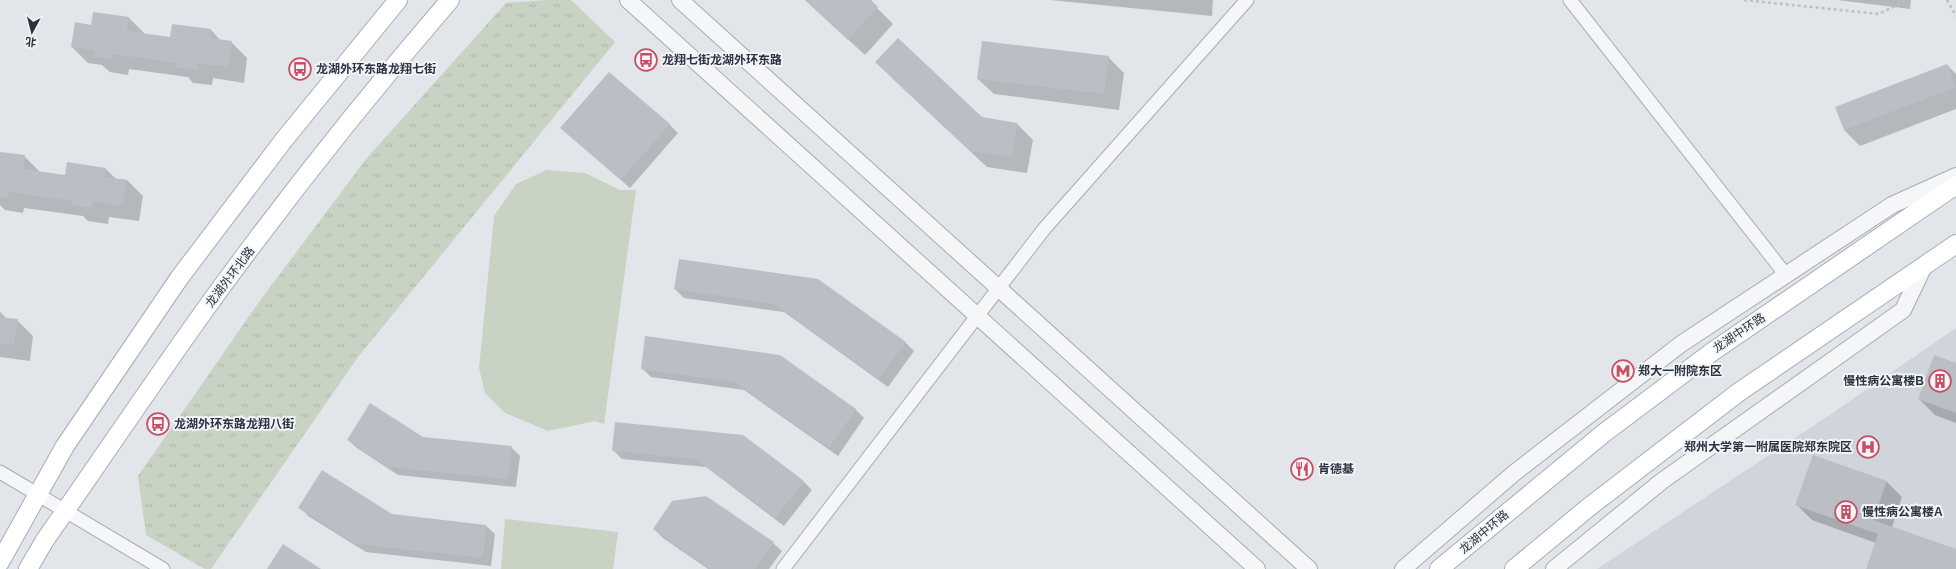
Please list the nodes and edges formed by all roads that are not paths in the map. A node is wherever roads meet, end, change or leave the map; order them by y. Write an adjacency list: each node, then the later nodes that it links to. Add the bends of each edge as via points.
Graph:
1 (398, 0): 15 (main road, via 283,141 180,278 65,446)
2 (450, 0): 16 (main road, 龙湖外环北路, via 314,165 212,300)
3 (628, 0): 13 (street)
4 (680, 0): 12 (street)
5 (1247, 0): 12 (street, via 1044,229)
6 (1570, 0): 11 (street)
7 (1956, 176): 11 (street, via 1892,205)
8 (1956, 185): 24 (main road, 龙湖中环路, via 1712,352 1604,433)
9 (1956, 244): 10 (main road)
10 (1924, 266): 25 (main road, via 1739,392 1589,507); 26 (street, via 1903,310 1662,481)
11 (1786, 275): 23 (street, via 1675,349 1513,474)
12 (999, 288): 13 (street); 22 (street)
13 (978, 316): 20 (street); 21 (street)
14 (0, 472): 15 (street)
15 (38, 495): 16 (street); 17 (main road)
16 (65, 511): 18 (main road, 龙湖外环北路); 19 (street)
17 (0, 562)
18 (28, 569)
19 (163, 569)
20 (783, 569)
21 (1257, 569)
22 (1310, 569)
23 (1403, 569)
24 (1439, 569)
25 (1514, 569)
26 (1554, 569)

